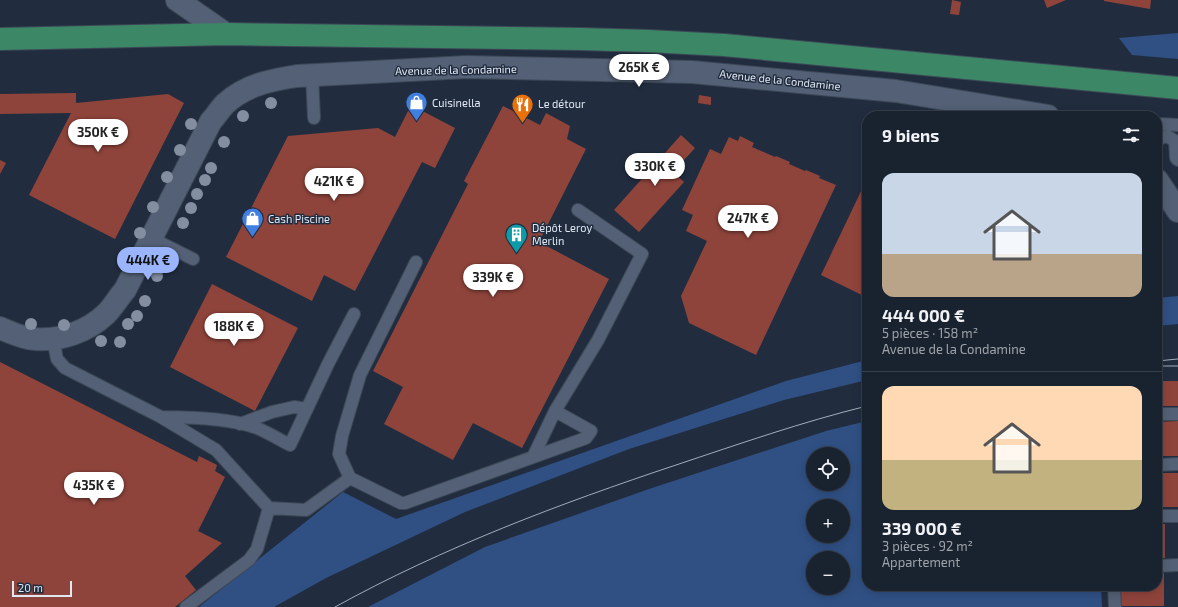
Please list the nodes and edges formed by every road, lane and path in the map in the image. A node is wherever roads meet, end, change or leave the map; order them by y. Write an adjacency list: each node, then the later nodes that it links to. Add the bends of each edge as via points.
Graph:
1 (176, 0): 2 (street)
2 (226, 34): 3 (main road); 5 (main road, via 580,39 701,44)
3 (0, 39)
4 (312, 75): 6 (street, Avenue de la Condamine, via 467,67 692,72 896,91); 7 (lane); 15 (street, Avenue de la Condamine, via 270,80 246,89 226,104 211,121)
5 (1178, 88)
6 (1018, 111)
7 (314, 118)
8 (1162, 124): 9 (lane)
9 (1178, 126)
10 (1162, 138): 11 (lane, via 1167,136 1175,141)
11 (1178, 160)
12 (1162, 187): 14 (street)
13 (578, 210): 22 (lane, via 642,254 598,340)
14 (1178, 211)
15 (151, 238): 16 (lane); 20 (street, Avenue de la Condamine, via 125,290 106,314 85,330)
16 (193, 259)
17 (416, 262): 30 (lane, via 356,388 339,454)
18 (354, 314): 21 (lane)
19 (0, 328): 20 (street, Avenue de la Condamine, via 34,339)
20 (53, 339): 25 (lane, via 57,359 65,368)
21 (307, 409): 26 (lane, via 294,407 279,410); 26 (lane, via 290,445 258,428)
22 (555, 411): 27 (lane); 27 (lane, via 592,431 586,438)
23 (1162, 414): 24 (lane)
24 (1178, 414)
25 (161, 417): 26 (lane, via 208,419); 31 (lane, via 216,450)
26 (240, 424)
27 (533, 457): 30 (lane, via 405,503 400,503)
28 (1178, 464): 29 (lane)
29 (1162, 465)
30 (350, 478): 31 (lane, via 306,510)
31 (268, 508): 37 (lane, via 258,549 249,560)
32 (1162, 516): 33 (lane)
33 (1178, 516)
34 (1178, 565): 35 (lane)
35 (1162, 566)
36 (1114, 591): 38 (lane)
37 (186, 607)
38 (1115, 607)

